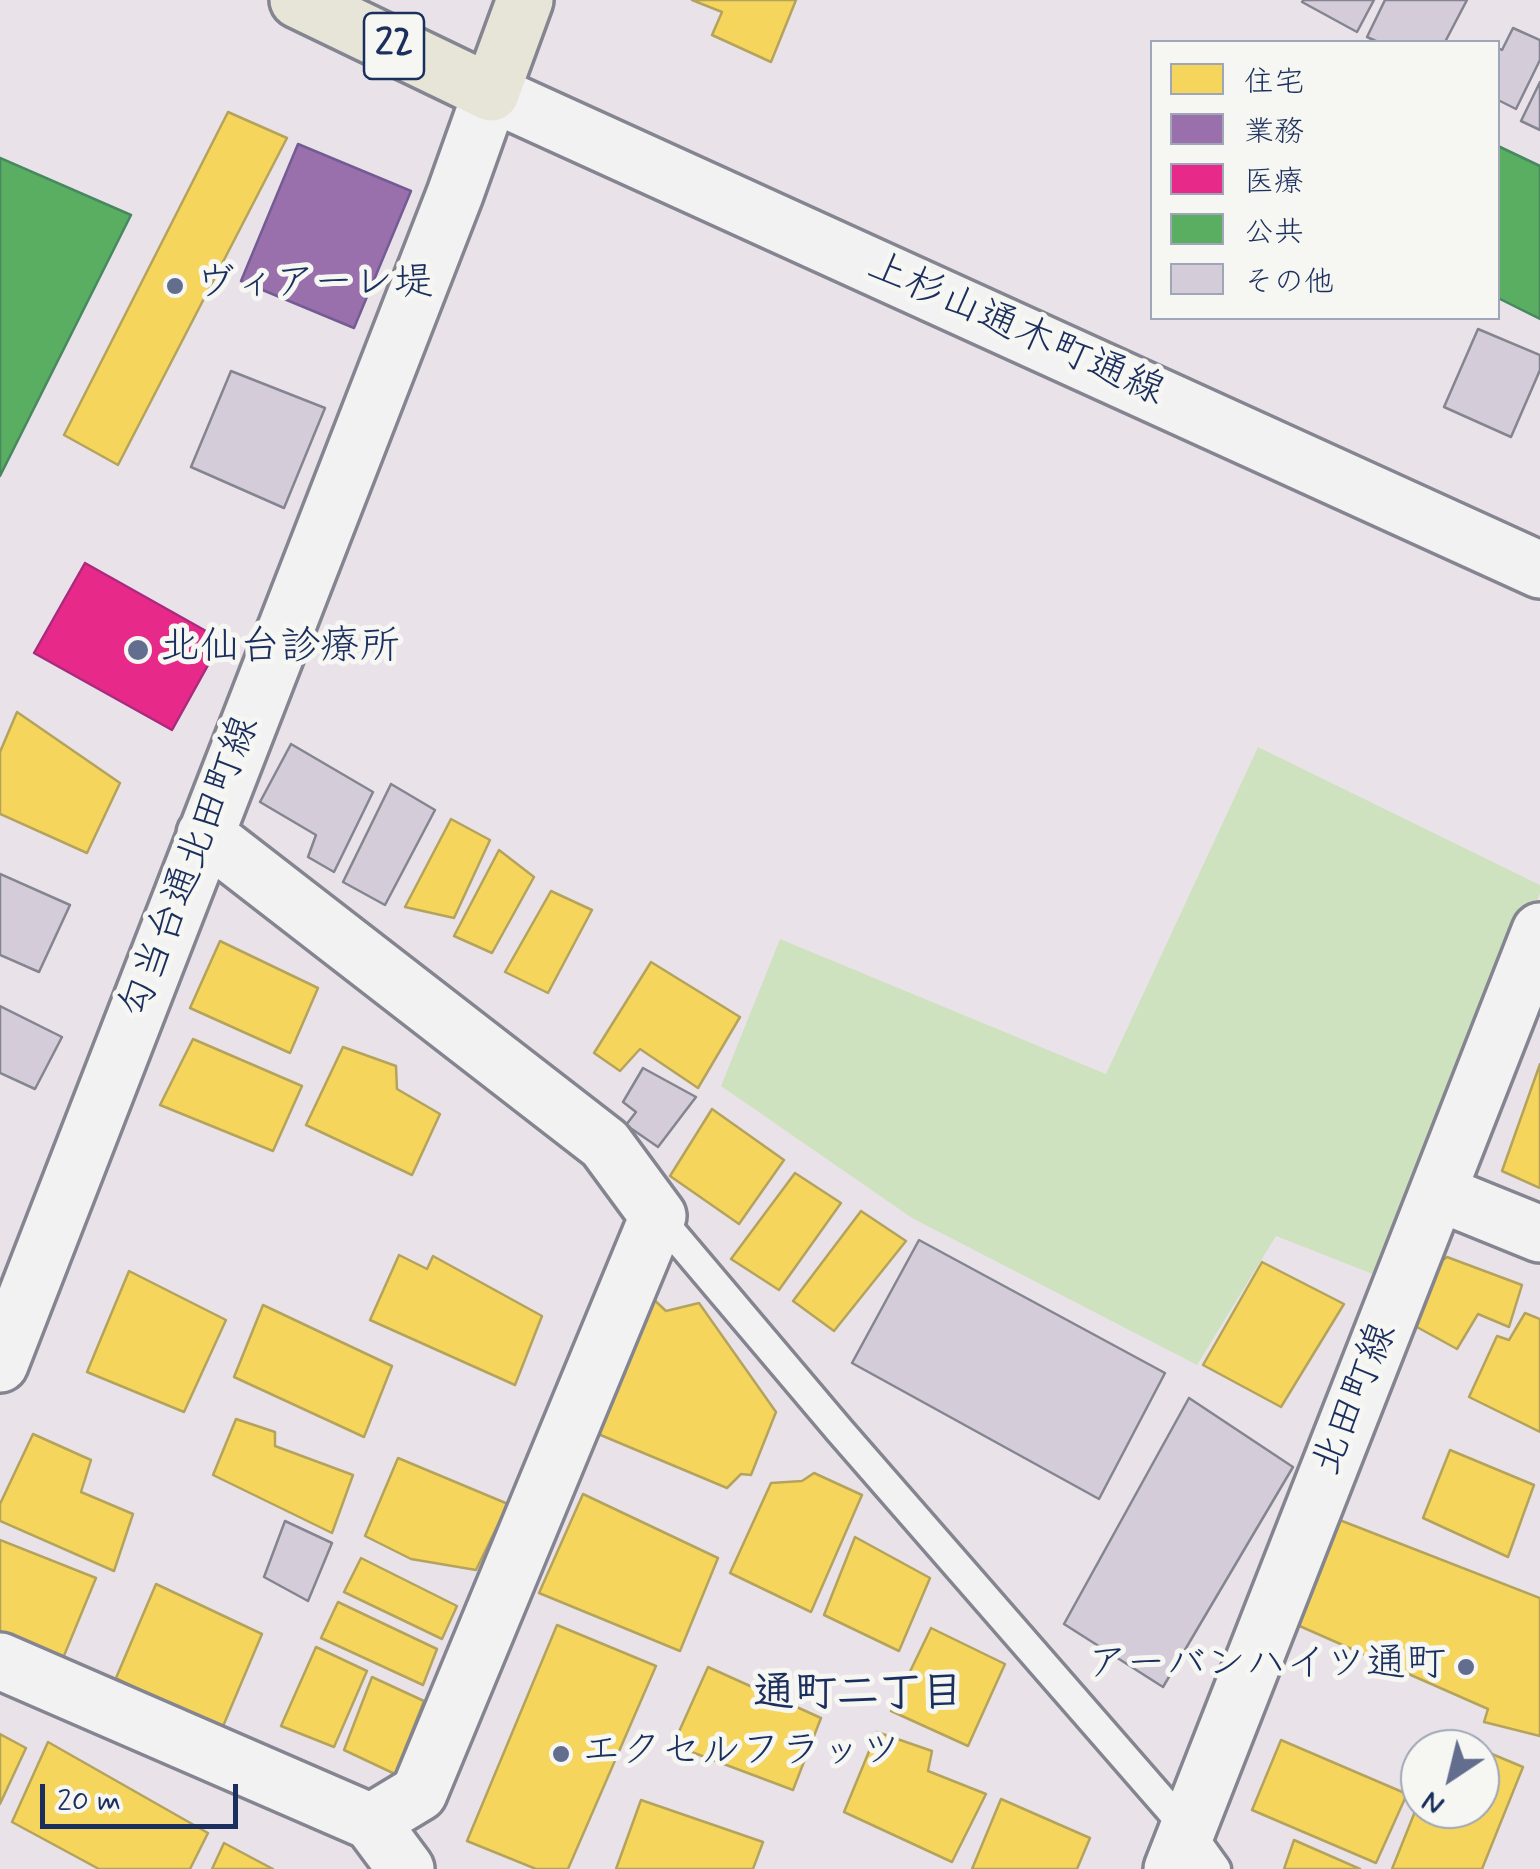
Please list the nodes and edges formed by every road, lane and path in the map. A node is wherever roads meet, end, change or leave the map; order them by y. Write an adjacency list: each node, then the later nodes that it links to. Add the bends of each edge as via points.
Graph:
1 (298, 0): 3 (main road, 22)
2 (525, 0): 3 (main road)
3 (490, 92): 4 (street, 上杉山通木町通線); 5 (street, 勾当台通北田町線)
4 (1540, 570)
5 (205, 834): 8 (street, via 605,1144); 10 (street, 勾当台通北田町線)
6 (1540, 931): 7 (street, 北田町線)
7 (1439, 1193): 9 (street); 13 (street, 北田町線)
8 (658, 1216): 12 (street, via 419,1793); 13 (lane)
9 (1540, 1234)
10 (0, 1364)
11 (0, 1661): 12 (street)
12 (371, 1822): 14 (street)
13 (1192, 1856)
14 (406, 1869)

